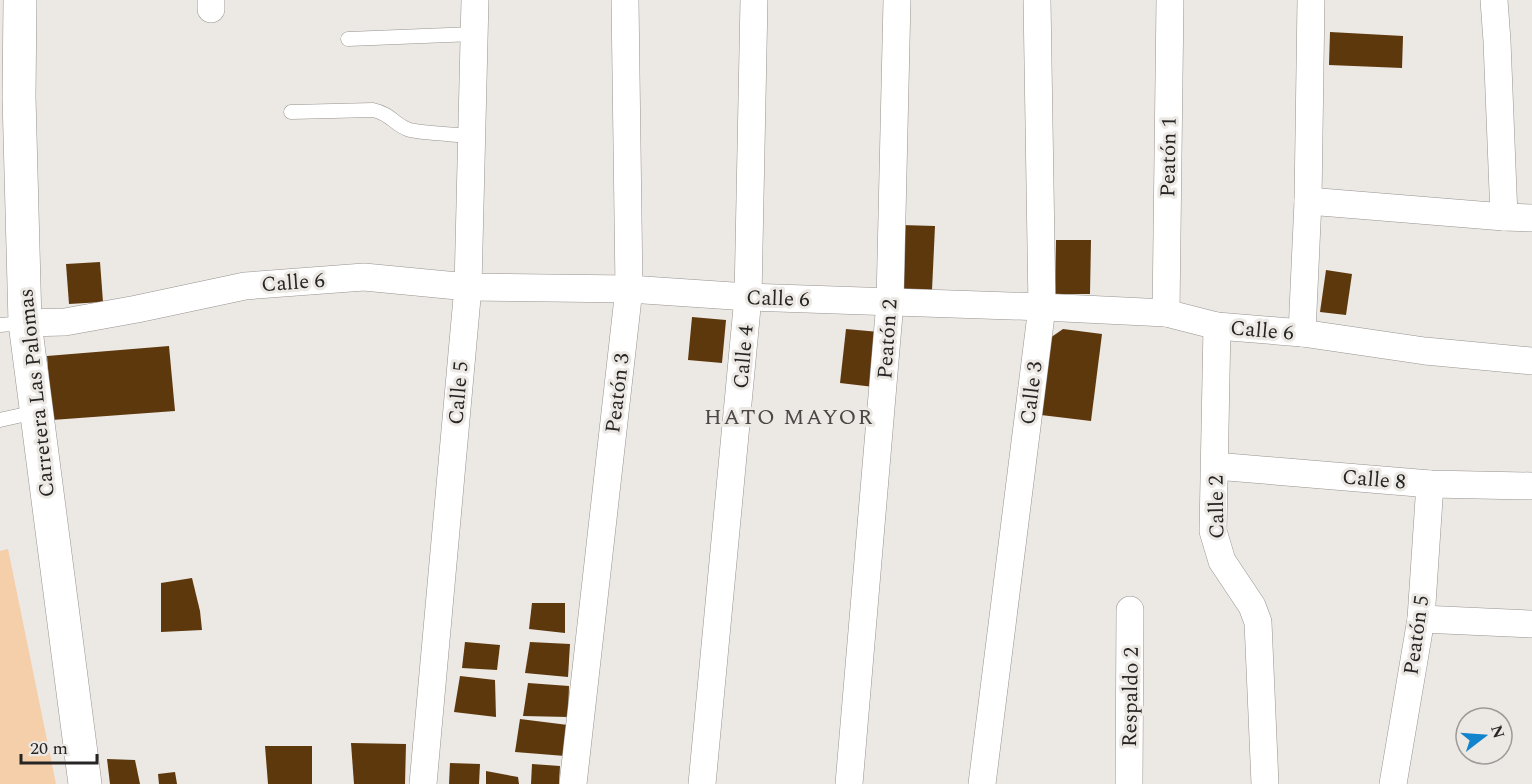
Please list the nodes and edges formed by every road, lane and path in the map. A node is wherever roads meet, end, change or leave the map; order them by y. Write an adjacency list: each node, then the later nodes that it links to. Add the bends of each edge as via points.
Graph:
1 (20, 0): 23 (street, Carretera Las Palomas, via 14,97)
2 (475, 0): 10 (street, Calle 5)
3 (625, 0): 18 (street, Peatón 3)
4 (754, 0): 19 (street, Calle 4)
5 (897, 0): 20 (street, Peatón 2)
6 (1037, 0): 21 (street, Calle 3)
7 (1170, 0): 22 (street, Peatón 1)
8 (1311, 0): 14 (street)
9 (1494, 0): 15 (street)
10 (474, 34): 11 (lane); 13 (street, Calle 5)
11 (348, 39)
12 (291, 112): 13 (lane, via 373,110 384,112 409,130)
13 (472, 136): 17 (street, Calle 5)
14 (1308, 201): 15 (street); 25 (street)
15 (1504, 217): 16 (street)
16 (1532, 219)
17 (468, 287): 18 (street, Calle 6); 23 (street, Calle 6, via 364,277 245,286 75,320); 36 (street, Calle 5)
18 (629, 289): 19 (street, Calle 6); 37 (street, Peatón 3)
19 (748, 297): 20 (street, Calle 6); 38 (street, Calle 4)
20 (890, 302): 21 (street, Calle 6); 39 (street, Peatón 2)
21 (1042, 307): 22 (street, Calle 6); 40 (street, Calle 3)
22 (1166, 314): 24 (street, Calle 6)
23 (13, 324): 27 (street, Carretera Las Palomas)
24 (1217, 326): 25 (street, Calle 6); 29 (street, Calle 2)
25 (1302, 333): 26 (street, Calle 6, via 1425,351)
26 (1532, 361)
27 (36, 412): 28 (lane); 35 (street, Carretera Las Palomas)
28 (0, 420)
29 (1215, 466): 30 (street, Calle 8); 42 (street, Calle 2, via 1216,546 1258,622)
30 (1430, 484): 31 (street, Calle 8); 33 (street, Peatón 5)
31 (1532, 486)
32 (1130, 610): 41 (street, Respaldo 2)
33 (1420, 619): 34 (street); 43 (street, Peatón 5)
34 (1532, 624)
35 (85, 784)
36 (423, 784)
37 (573, 784)
38 (702, 784)
39 (849, 784)
40 (982, 784)
41 (1129, 784)
42 (1265, 784)
43 (1393, 784)

